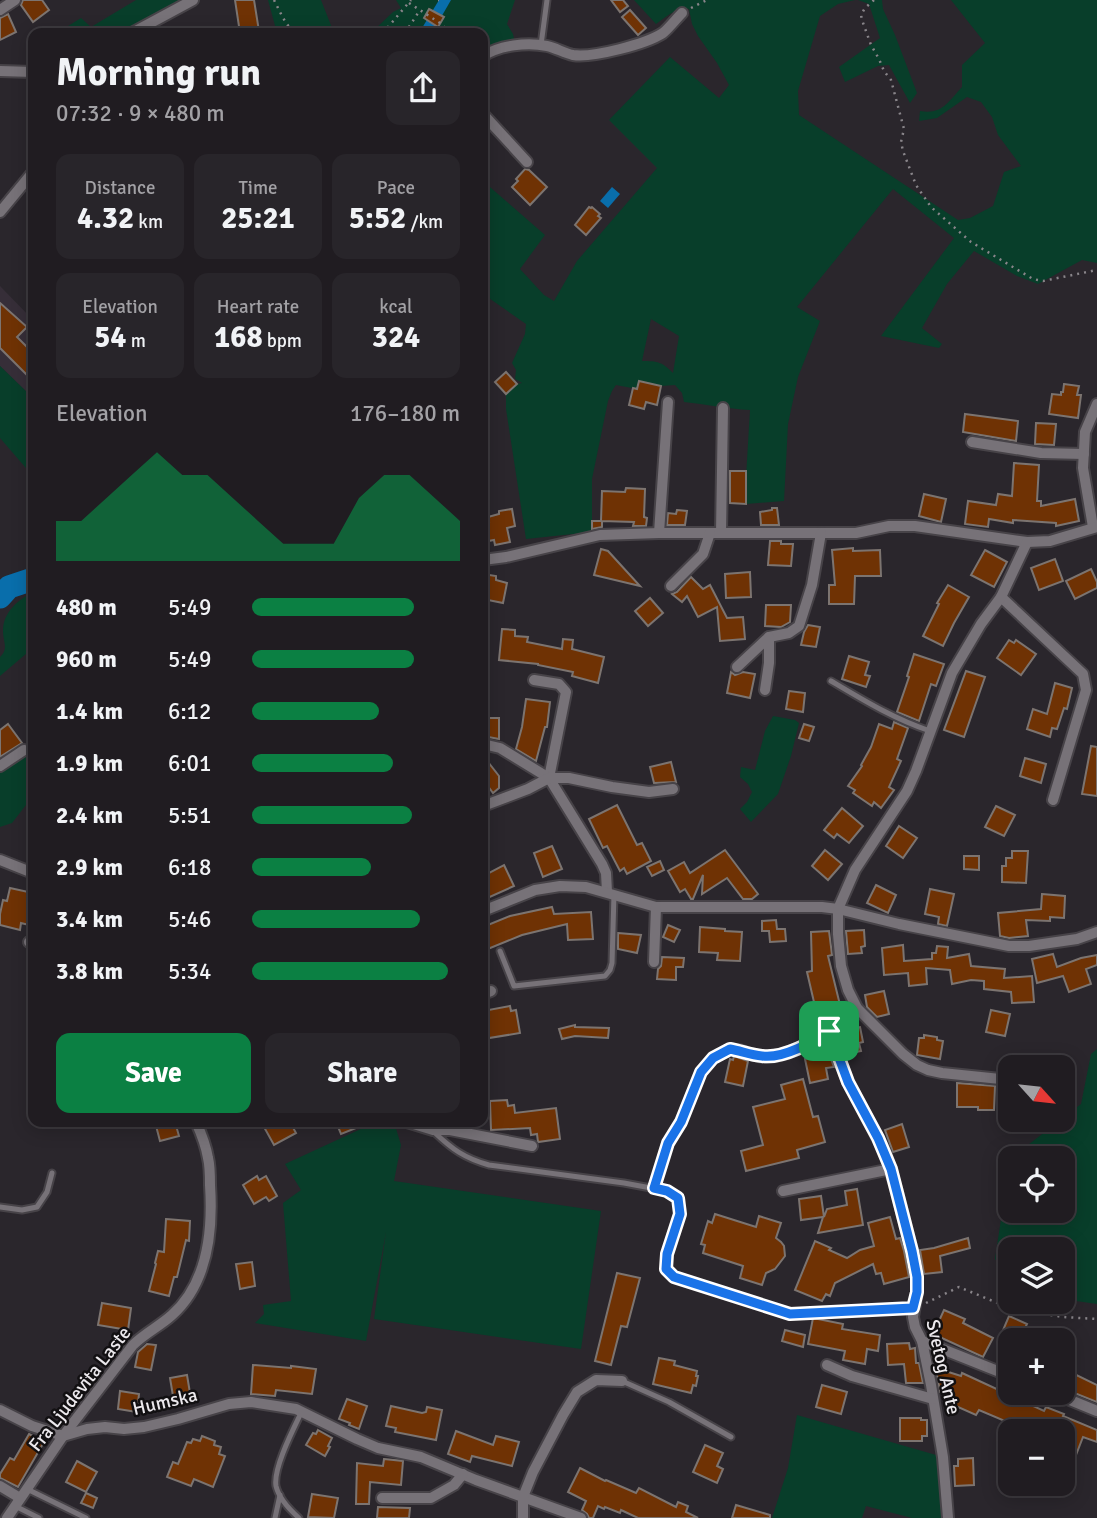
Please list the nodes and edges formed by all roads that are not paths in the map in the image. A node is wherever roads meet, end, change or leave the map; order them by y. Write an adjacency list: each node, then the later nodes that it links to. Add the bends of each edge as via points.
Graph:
1 (15, 0): 4 (street)
2 (193, 0): 6 (street)
3 (547, 0): 7 (lane)
4 (0, 10)
5 (682, 13): 7 (street, via 664,32 645,42 592,55)
6 (141, 28)
7 (541, 46): 8 (street)
8 (488, 52)
9 (0, 71): 10 (street)
10 (28, 72)
11 (488, 119): 12 (street)
12 (527, 162)
13 (28, 178): 14 (street)
14 (0, 212)
15 (668, 402): 21 (street)
16 (1097, 404): 19 (street, via 1085,432)
17 (723, 408): 22 (street)
18 (972, 442): 19 (street, via 1041,453)
19 (1084, 454): 20 (street)
20 (1095, 527): 24 (street, via 1050,541)
21 (659, 533): 22 (street); 25 (street, via 600,535)
22 (715, 533): 23 (street); 26 (street, via 703,554)
23 (821, 533): 24 (street, via 915,526); 28 (street, via 799,626)
24 (1027, 542): 27 (street)
25 (488, 559)
26 (671, 586)
27 (1001, 597): 33 (street, via 952,673); 39 (street, via 1083,674 1086,690)
28 (769, 637): 29 (street); 32 (street)
29 (737, 667)
30 (534, 680): 37 (street, via 559,684 566,692)
31 (831, 681): 33 (lane, via 874,707)
32 (765, 690)
33 (930, 731): 46 (street, via 907,791 855,870)
34 (488, 745): 37 (street)
35 (24, 750): 36 (street)
36 (0, 766)
37 (549, 778): 38 (street, via 649,792); 40 (street); 43 (street, via 602,863)
38 (673, 789)
39 (1053, 800)
40 (488, 804)
41 (0, 860): 42 (street)
42 (28, 871)
43 (610, 893): 44 (street); 45 (street, via 560,886 535,890); 48 (lane, via 612,963 605,976 514,986)
44 (656, 906): 46 (street); 49 (street)
45 (488, 909)
46 (838, 909): 47 (street, via 1009,946 1077,939); 50 (street, via 841,966)
47 (1097, 932)
48 (500, 951)
49 (654, 962)
50 (857, 1008): 51 (street); 53 (street, via 917,1065 942,1073)
51 (829, 1031): 52 (street, via 779,1055); 58 (street, Svetog Ante, via 848,1082)
52 (739, 1051)
53 (998, 1079)
54 (198, 1127): 72 (street, Fra Ljudevita Laste, via 209,1158 212,1207 199,1275 172,1316 133,1345)
55 (423, 1127): 56 (street)
56 (433, 1130): 57 (street, via 474,1133); 62 (lane, via 469,1159 489,1165 667,1191 678,1198 680,1214 667,1254 666,1269 674,1277 790,1314)
57 (532, 1146)
58 (891, 1169): 60 (street); 62 (street, Svetog Ante, via 917,1277)
59 (52, 1173): 61 (lane, via 37,1206 22,1210)
60 (783, 1191)
61 (0, 1207)
62 (913, 1308): 63 (street, Svetog Ante)
63 (922, 1341): 65 (street); 67 (street, Svetog Ante)
64 (827, 1365): 67 (street)
65 (998, 1371)
66 (622, 1381): 73 (lane); 77 (street, via 596,1380 577,1392)
67 (933, 1399): 87 (street, Svetog Ante)
68 (1075, 1402): 71 (street)
69 (0, 1410): 72 (street)
70 (302, 1411): 72 (street, Humska, via 251,1402 229,1404 144,1427 105,1427); 74 (street, Humska, via 378,1448 421,1457); 76 (lane, via 276,1475)
71 (1097, 1411)
72 (63, 1436): 78 (street, Fra Ljudevita Laste)
73 (731, 1437)
74 (463, 1474): 77 (street, Humska); 79 (street, via 431,1498)
75 (0, 1486): 78 (street)
76 (280, 1495): 83 (lane); 84 (lane)
77 (523, 1497): 85 (street); 86 (street, Humska)
78 (20, 1498): 80 (street, Fra Ljudevita Laste); 81 (lane); 82 (lane)
79 (382, 1498)
80 (7, 1518)
81 (39, 1518)
82 (86, 1518)
83 (275, 1518)
84 (299, 1518)
85 (523, 1518)
86 (581, 1518)
87 (948, 1518)

